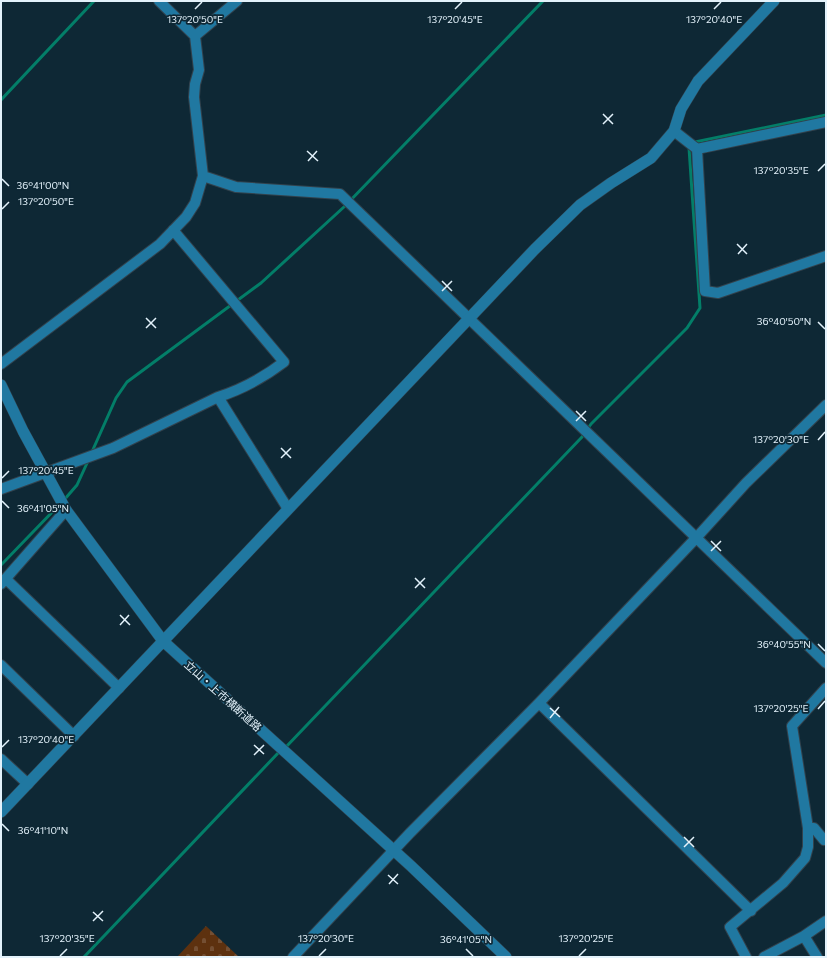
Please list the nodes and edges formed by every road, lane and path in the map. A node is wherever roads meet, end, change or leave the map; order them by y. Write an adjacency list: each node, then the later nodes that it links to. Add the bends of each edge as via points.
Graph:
1 (159, 1): 4 (street)
2 (237, 1): 4 (street)
3 (774, 1): 6 (street, via 698,81 681,109)
4 (195, 36): 8 (street, via 199,70 194,97)
5 (826, 122): 7 (street)
6 (674, 131): 7 (street); 11 (street, via 651,158 580,205)
7 (697, 149): 10 (street, via 705,291 718,293)
8 (203, 176): 9 (street, via 195,203); 11 (street, via 236,187 340,194)
9 (173, 230): 12 (street, via 160,244 128,269); 14 (street, via 284,362 263,377)
10 (826, 256)
11 (469, 318): 19 (street); 20 (street)
12 (1, 364)
13 (1, 385): 16 (street, 立山・上市横断道路)
14 (218, 397): 16 (street, via 113,448); 19 (street)
15 (826, 405): 20 (street, via 746,483)
16 (46, 474): 17 (street); 18 (street, 立山・上市横断道路)
17 (1, 489)
18 (65, 509): 21 (street); 22 (street, 立山・上市横断道路)
19 (288, 509): 22 (street)
20 (697, 537): 23 (street); 27 (street)
21 (3, 582): 25 (street)
22 (163, 641): 25 (street); 34 (street, 立山・上市横断道路)
23 (826, 663)
24 (1, 665): 28 (street)
25 (119, 688): 28 (street)
26 (826, 688): 32 (street, via 792,726)
27 (539, 703): 34 (street); 35 (street)
28 (74, 736): 30 (street)
29 (1, 759): 30 (street)
30 (28, 784): 31 (street)
31 (1, 812)
32 (808, 828): 33 (street, via 814,828); 35 (street, via 805,858 783,883)
33 (825, 841)
34 (393, 850): 38 (street); 39 (street, 立山・上市横断道路)
35 (751, 911): 40 (street, via 730,927)
36 (826, 921): 37 (street)
37 (804, 936): 41 (street); 42 (street)
38 (293, 957)
39 (506, 957)
40 (746, 957)
41 (764, 957)
42 (817, 957)

